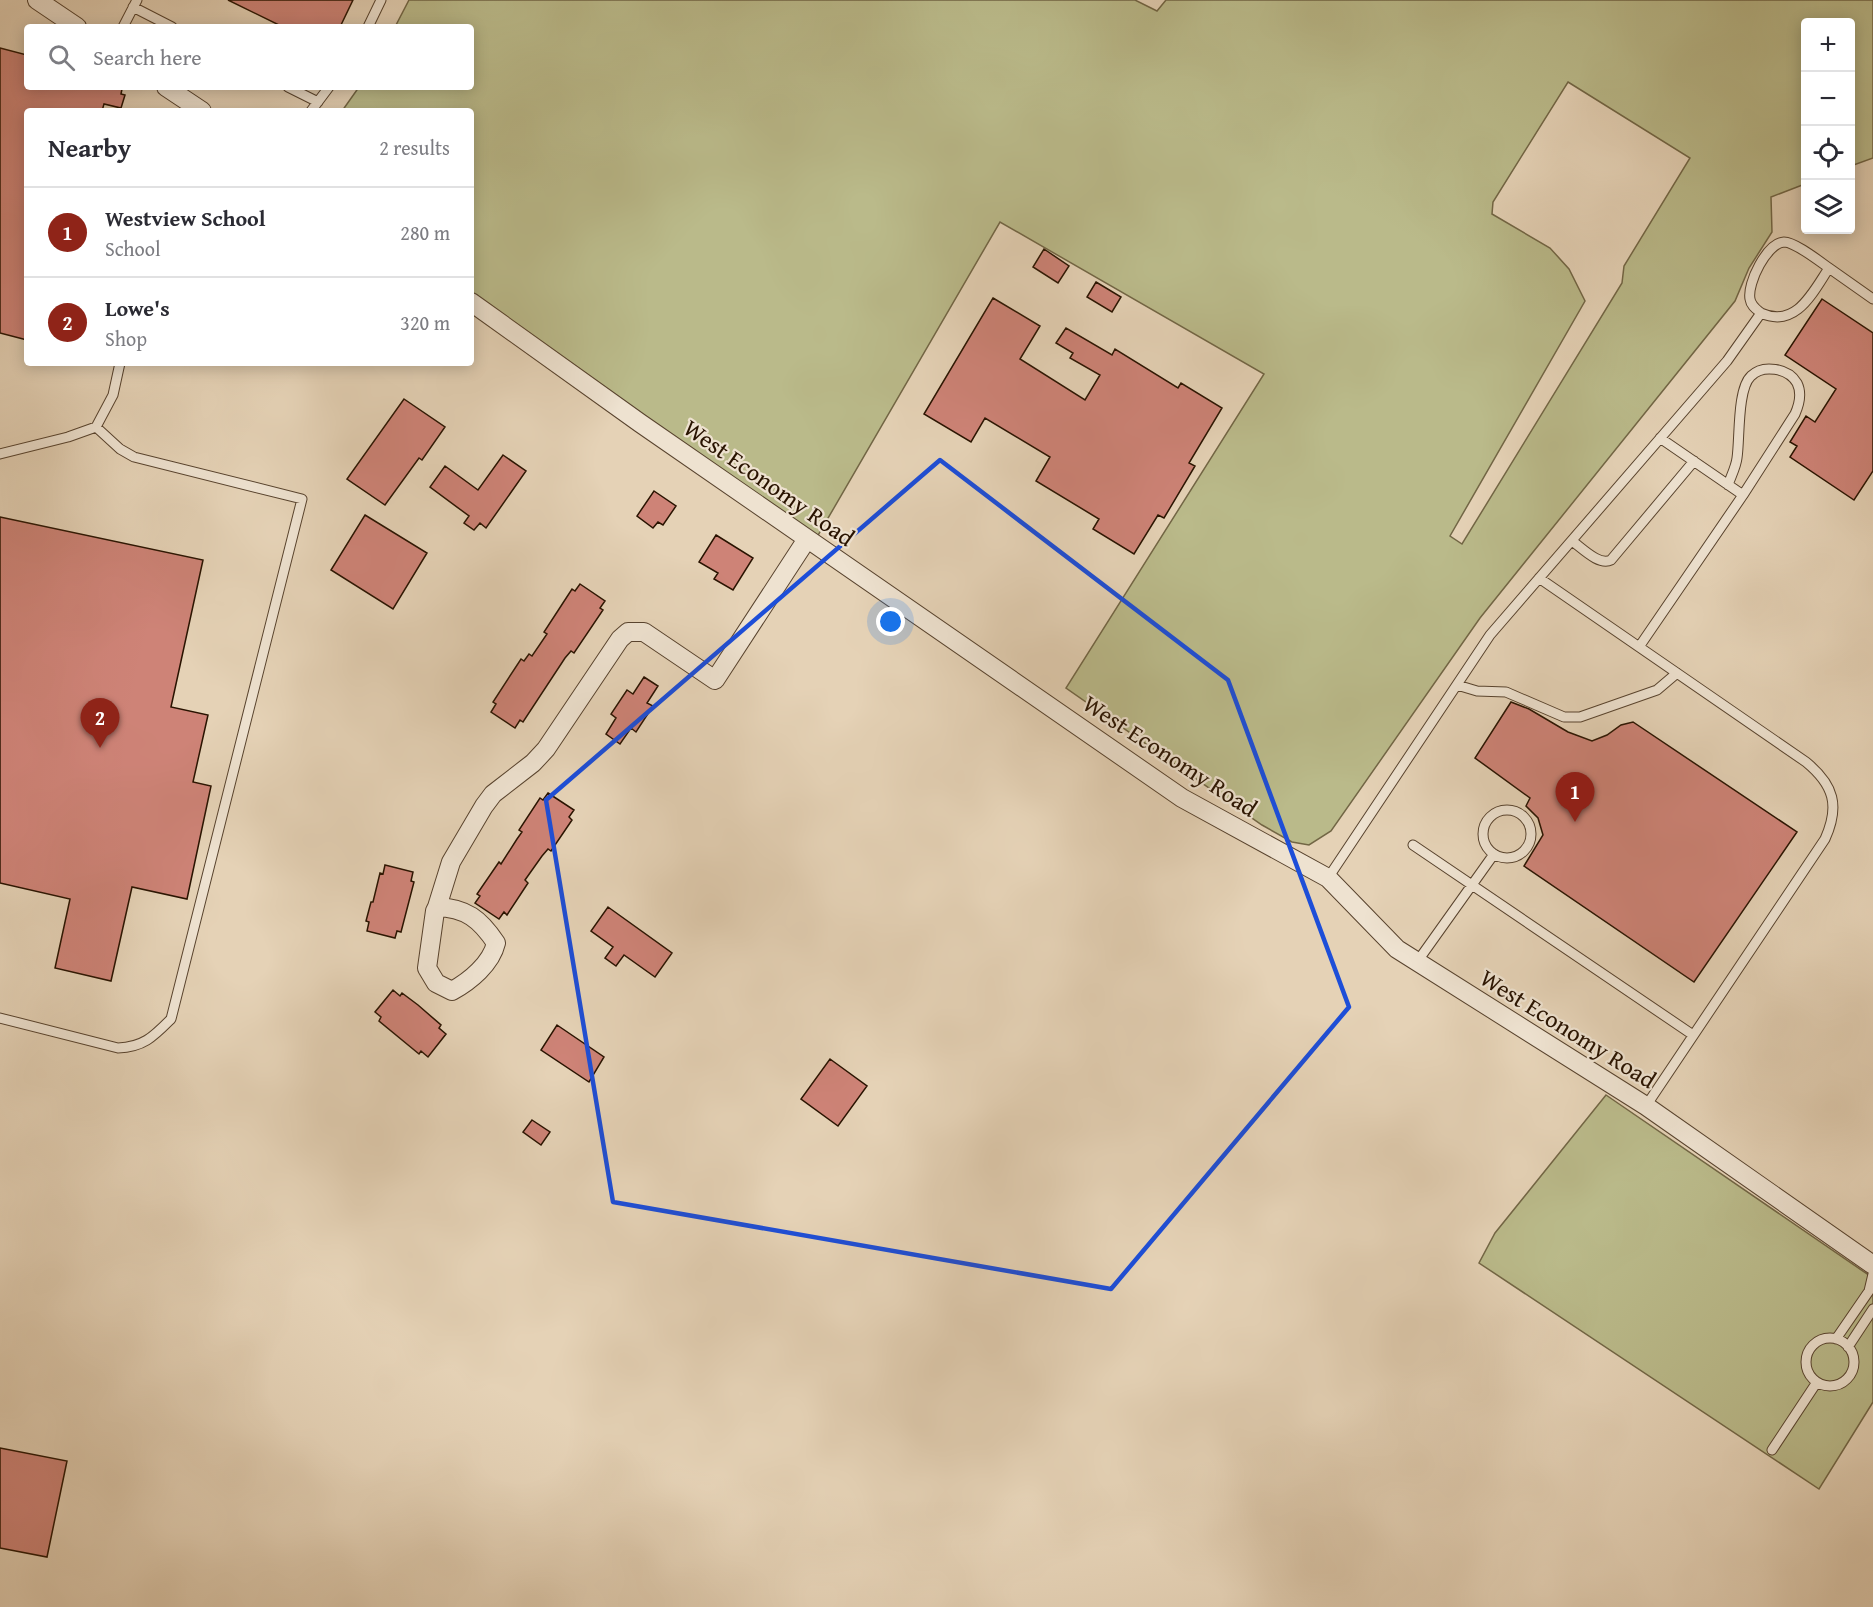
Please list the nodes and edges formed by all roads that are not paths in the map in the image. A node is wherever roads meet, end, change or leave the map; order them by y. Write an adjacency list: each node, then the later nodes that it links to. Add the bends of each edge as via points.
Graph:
1 (37, 0): 4 (street)
2 (381, 0): 7 (lane)
3 (135, 3): 5 (lane); 6 (lane)
4 (73, 24)
5 (124, 24)
6 (167, 24)
7 (369, 24)
8 (168, 90): 12 (street)
9 (294, 90): 11 (lane)
10 (327, 90): 11 (lane)
11 (318, 102): 13 (lane)
12 (180, 104)
13 (313, 108)
14 (1829, 268): 15 (lane); 17 (lane, via 1797,310 1772,318); 17 (lane, via 1791,243 1774,246 1751,285 1752,305)
15 (1873, 299)
16 (474, 304): 25 (street, West Economy Road)
17 (1761, 313): 20 (lane, via 1727,361)
18 (119, 366): 19 (lane, via 113,395)
19 (96, 427): 21 (lane); 37 (lane, via 134,457 302,499 171,1019 151,1039 130,1048 118,1048)
20 (1660, 438): 22 (lane); 26 (lane)
21 (0, 454)
22 (1694, 461): 23 (lane); 26 (lane, via 1611,560 1600,560)
23 (1728, 485): 24 (lane); 24 (lane, via 1737,461 1744,389 1750,376 1761,370 1781,370 1796,382 1799,404)
24 (1743, 495): 28 (lane)
25 (807, 539): 33 (street, West Economy Road, via 1182,798); 35 (street, via 715,680 644,632 628,632 620,639 546,749 484,806 451,862)
26 (1572, 541): 27 (lane)
27 (1539, 578): 28 (lane); 30 (lane, via 1490,635)
28 (1639, 647): 29 (lane)
29 (1677, 673): 30 (lane, via 1658,690 1580,717 1564,717 1506,692 1477,691); 38 (lane, via 1819,773 1827,783 1833,807 1832,824 1825,839)
30 (1457, 685): 33 (lane)
31 (1413, 845): 34 (lane)
32 (1494, 854): 32 (lane, via 1509,858 1523,852 1531,838 1524,816 1509,810 1488,819 1483,834); 34 (lane)
33 (1328, 878): 36 (street, West Economy Road, via 1397,949)
34 (1471, 885): 36 (lane); 38 (lane)
35 (436, 907): 35 (street, via 427,968 436,983 452,991 480,969 496,943 486,928 469,915 459,909)
36 (1417, 962): 39 (street, West Economy Road)
37 (0, 1018)
38 (1693, 1035): 39 (lane)
39 (1646, 1106): 40 (street, West Economy Road)
40 (1871, 1261): 42 (lane, via 1869,1291)
41 (1873, 1309): 43 (lane)
42 (1836, 1339): 43 (lane); 44 (lane, via 1820,1340 1809,1351 1806,1366)
43 (1848, 1347): 44 (lane, via 1854,1361 1850,1376 1837,1385)
44 (1816, 1382): 45 (lane)
45 (1772, 1450)

